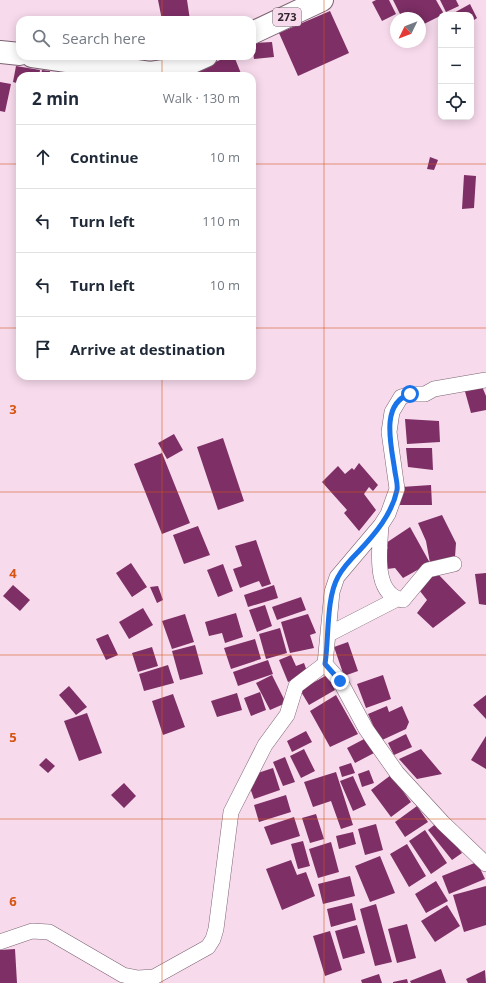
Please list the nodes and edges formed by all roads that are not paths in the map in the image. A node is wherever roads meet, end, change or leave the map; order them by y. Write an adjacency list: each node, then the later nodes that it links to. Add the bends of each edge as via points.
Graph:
1 (322, 0): 2 (main road, 273)
2 (256, 32)
3 (0, 52): 4 (main road)
4 (16, 54)
5 (60, 60): 7 (main road)
6 (198, 60): 8 (main road)
7 (143, 72)
8 (158, 72)
9 (486, 380): 10 (street, via 401,397 392,412 389,432 397,489)
10 (381, 525): 12 (street, via 382,579 386,589); 13 (street, via 338,577 332,592)
11 (454, 564): 12 (street, via 428,570 403,600)
12 (397, 599): 13 (street)
13 (329, 634): 14 (street)
14 (325, 664): 15 (street, via 340,681 366,728 397,773 443,823); 16 (street, via 296,686 286,715 265,745 231,812 216,929 208,947 154,977 138,978 123,975 49,932 32,931)
15 (486, 864)
16 (0, 942)

